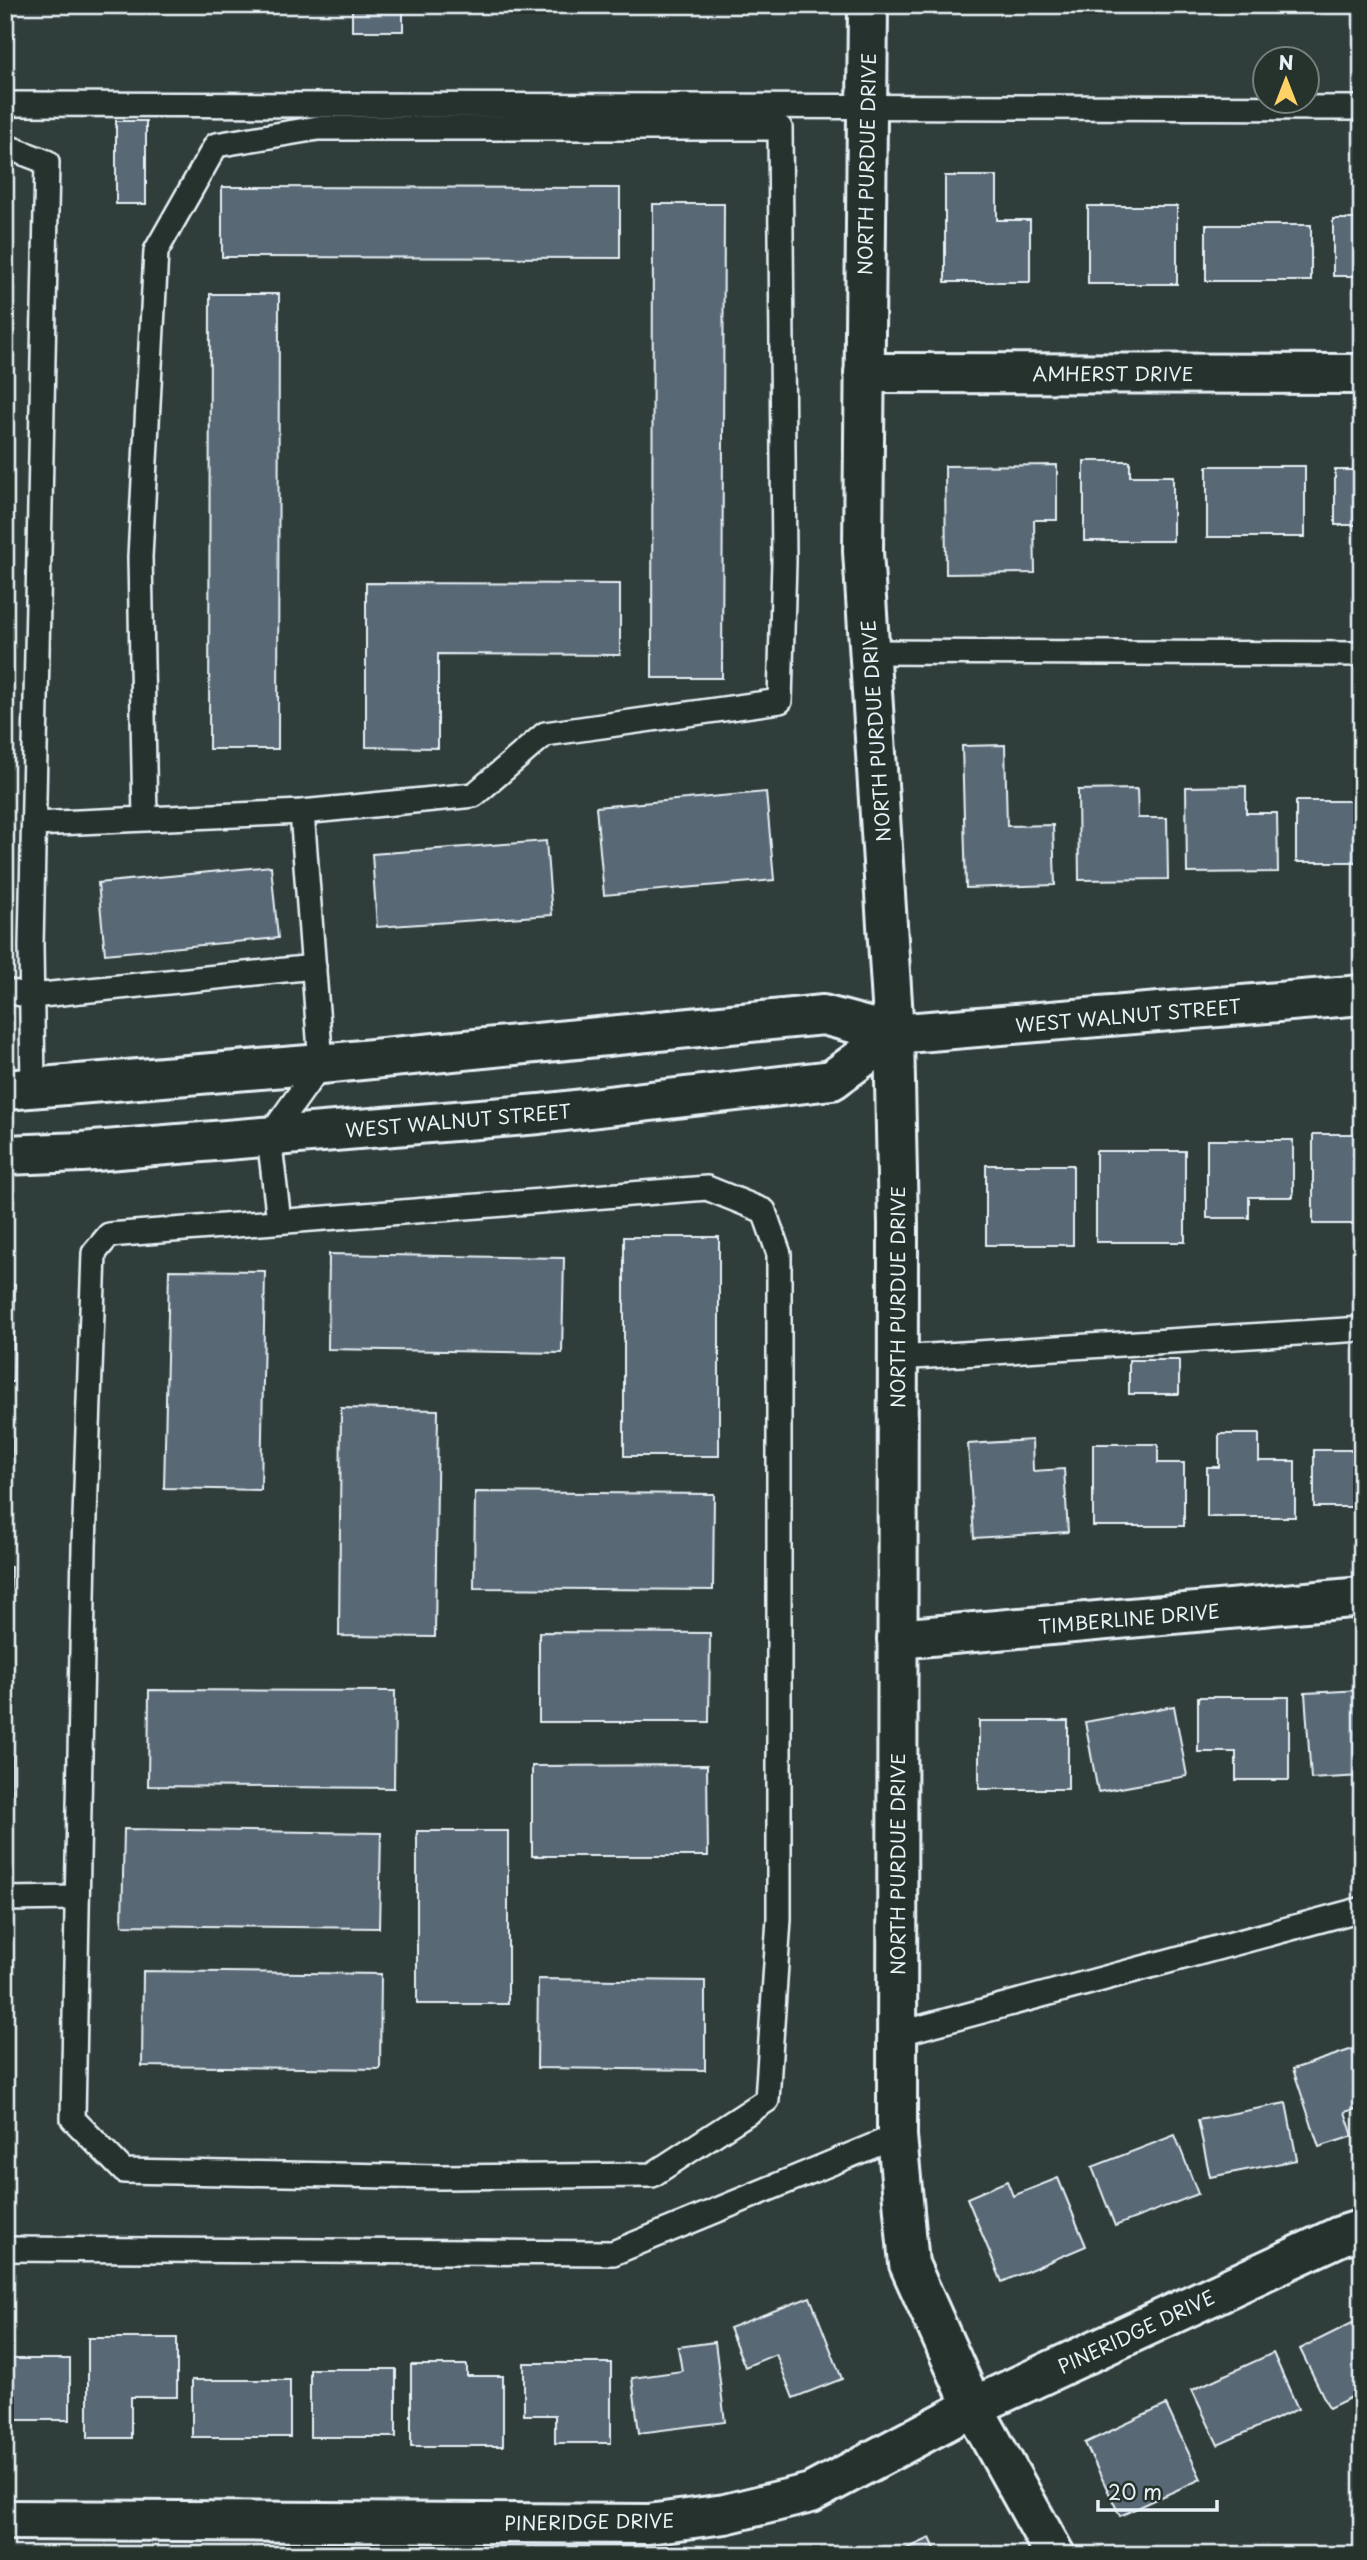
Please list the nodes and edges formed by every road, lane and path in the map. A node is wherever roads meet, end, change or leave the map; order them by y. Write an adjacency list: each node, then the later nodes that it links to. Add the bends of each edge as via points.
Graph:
1 (868, 5): 3 (street, NORTH PURDUE DRIVE)
2 (5, 104): 3 (lane)
3 (867, 106): 4 (lane); 6 (street, NORTH PURDUE DRIVE)
4 (1362, 108)
5 (5, 146): 12 (lane, via 47,162)
6 (864, 373): 7 (street, AMHERST DRIVE); 8 (street, NORTH PURDUE DRIVE, via 863,551)
7 (1362, 374)
8 (870, 652): 9 (lane); 17 (street, NORTH PURDUE DRIVE)
9 (1362, 654)
10 (302, 812): 11 (lane); 11 (lane, via 474,795 545,734 780,701 784,547 780,128 318,128 216,145 156,251 140,557); 13 (lane)
11 (145, 819): 12 (lane)
12 (34, 824): 16 (lane)
13 (314, 968): 16 (lane); 18 (lane)
14 (5, 991): 16 (lane)
15 (1362, 995): 17 (street, WEST WALNUT STREET)
16 (32, 996): 19 (lane)
17 (894, 1034): 18 (street, WEST WALNUT STREET, via 823,1016); 20 (street, WEST WALNUT STREET, via 832,1080 539,1114); 24 (street, NORTH PURDUE DRIVE)
18 (321, 1064): 19 (street, WEST WALNUT STREET); 20 (lane)
19 (19, 1089)
20 (269, 1137): 21 (street, WEST WALNUT STREET); 22 (lane)
21 (5, 1155)
22 (279, 1221): 27 (lane, via 109,1236 94,1253); 27 (lane, via 706,1188 764,1211 779,1254 779,1919 767,2100 652,2175 124,2172 73,2119)
23 (1362, 1329): 24 (lane)
24 (897, 1358): 26 (street, NORTH PURDUE DRIVE)
25 (1362, 1597): 26 (street, TIMBERLINE DRIVE)
26 (897, 1639): 30 (street, NORTH PURDUE DRIVE)
27 (77, 1898): 28 (lane)
28 (5, 1899)
29 (1362, 1909): 30 (lane)
30 (897, 2034): 31 (street, NORTH PURDUE DRIVE)
31 (897, 2136): 33 (lane, via 613,2253); 34 (street, NORTH PURDUE DRIVE, via 909,2264)
32 (1362, 2229): 34 (street, PINERIDGE DRIVE)
33 (5, 2249)
34 (973, 2407): 35 (street, PINERIDGE DRIVE, via 811,2493 725,2514 661,2522); 36 (street, NORTH PURDUE DRIVE)
35 (5, 2520)
36 (1055, 2555)

